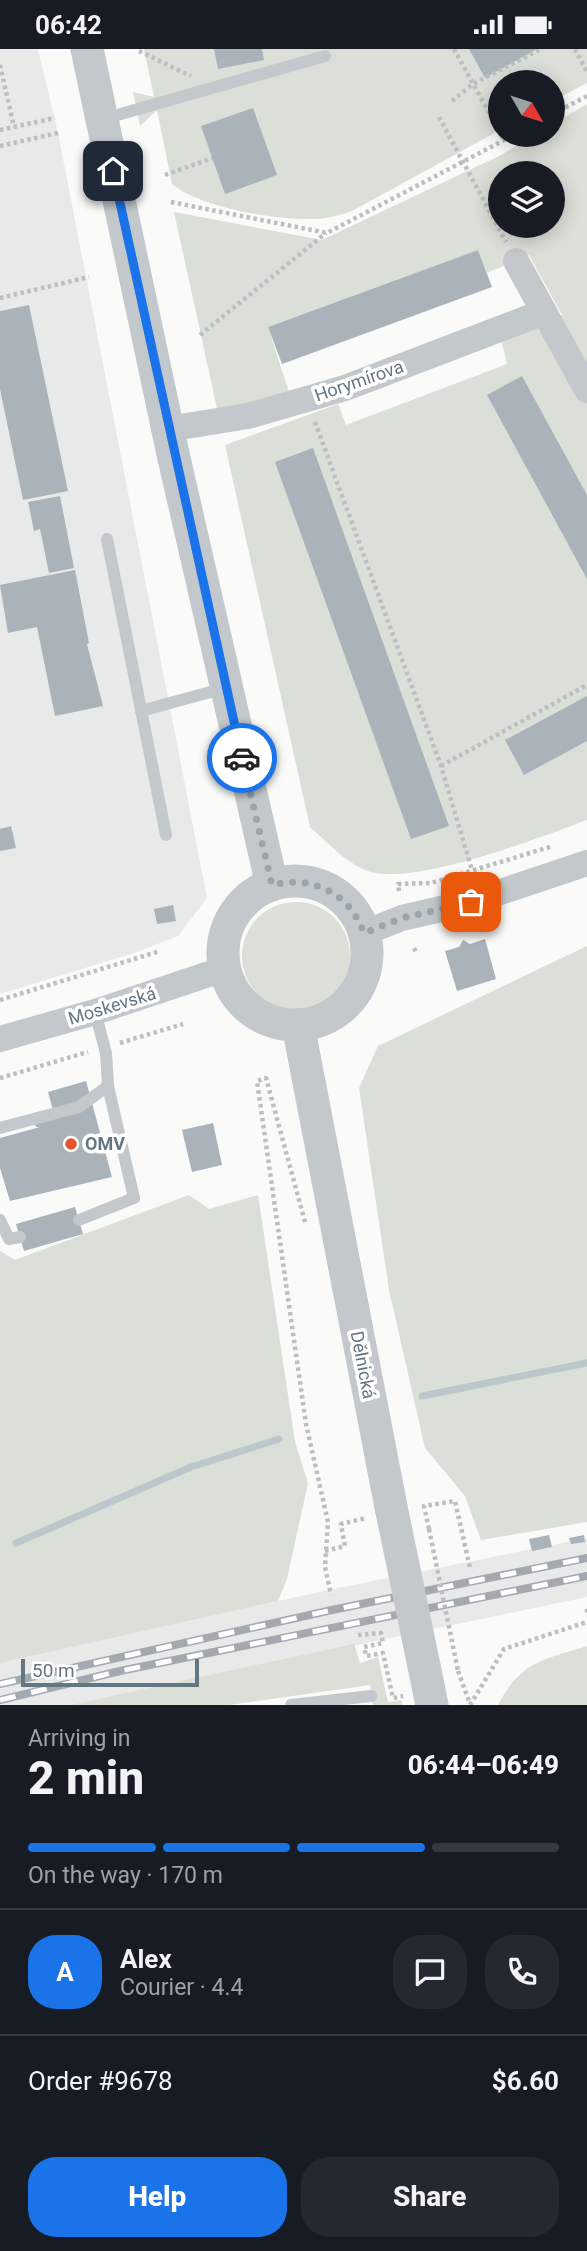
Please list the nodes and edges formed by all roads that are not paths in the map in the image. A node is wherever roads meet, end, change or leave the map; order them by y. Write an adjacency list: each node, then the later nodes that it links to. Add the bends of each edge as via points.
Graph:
1 (87, 49): 3 (street)
2 (325, 56): 3 (lane)
3 (102, 119): 7 (street)
4 (516, 261): 5 (street)
5 (544, 312): 6 (street); 7 (street, Horymírova, via 345,388 248,417)
6 (587, 390)
7 (168, 429): 9 (street)
8 (107, 539): 10 (lane)
9 (225, 688): 10 (lane); 13 (street)
10 (141, 711): 11 (lane)
11 (166, 835)
12 (587, 863): 14 (street)
13 (272, 885): 14 (street, via 300,881 328,889 351,908); 15 (street, via 257,892 234,914 223,944)
14 (364, 933): 17 (street, via 366,965 353,995 329,1016)
15 (224, 969): 16 (street, Moskevská); 17 (street, via 248,1008 272,1021)
16 (95, 1012): 18 (street, Moskevská); 19 (lane, via 106,1053)
17 (298, 1025): 25 (street, Dělnická, bridge, via 379,1512 424,1666)
18 (0, 1039)
19 (108, 1086): 20 (lane, via 79,1107); 22 (lane, via 134,1198)
20 (0, 1128)
21 (0, 1220): 23 (lane, via 9,1239)
22 (79, 1220)
23 (20, 1237)
24 (371, 1696): 26 (lane)
25 (418, 1700)
26 (291, 1705)

